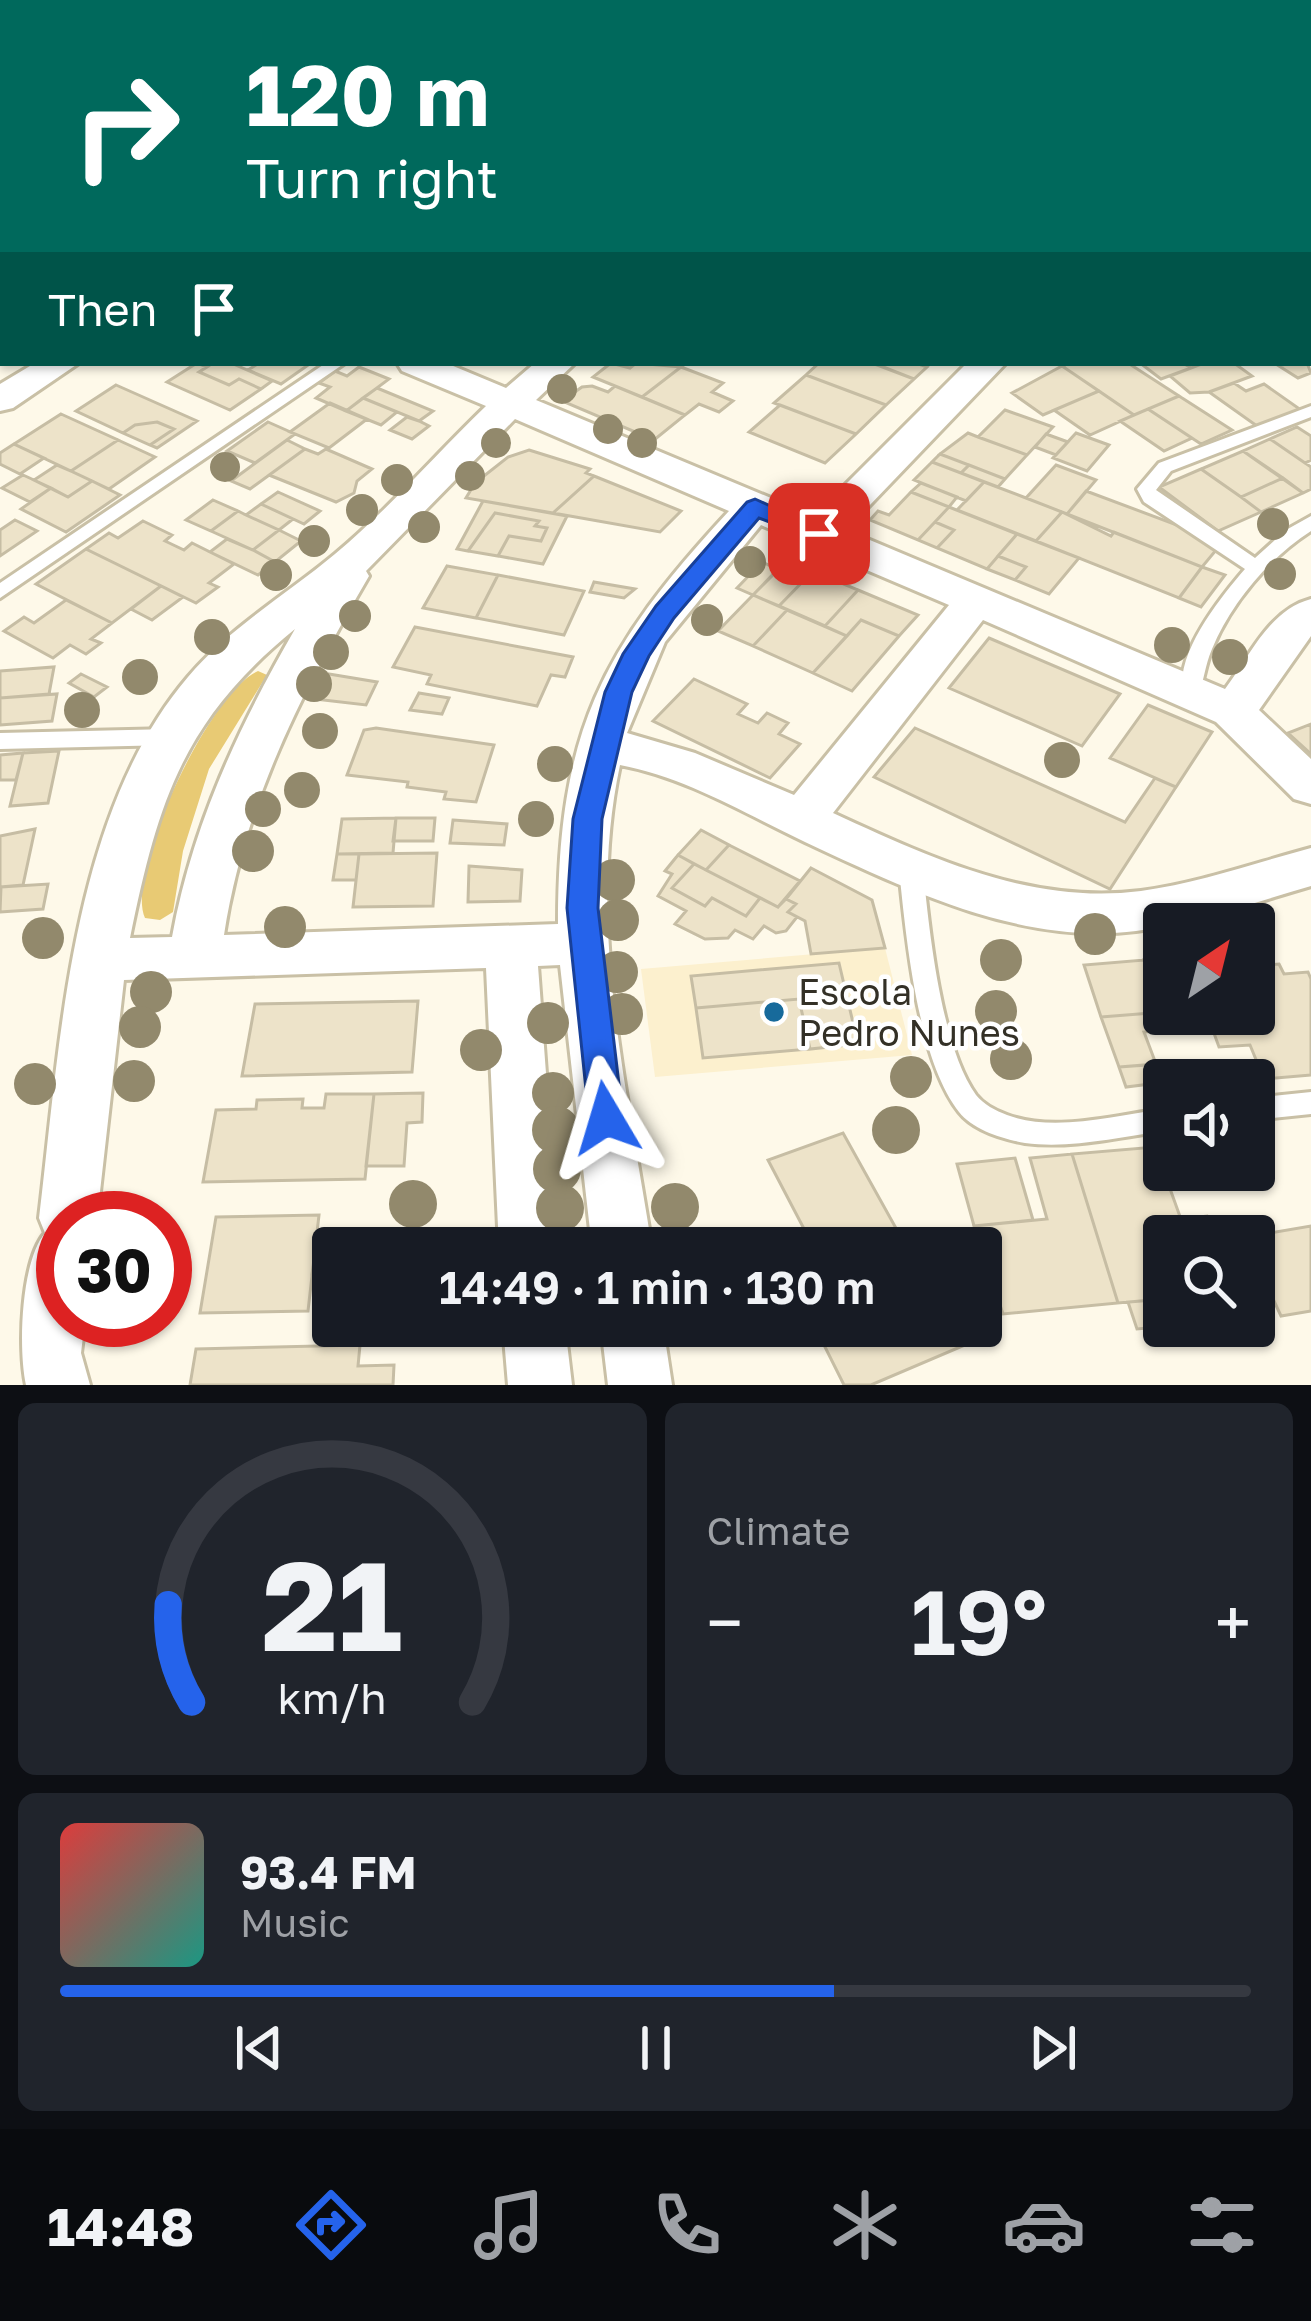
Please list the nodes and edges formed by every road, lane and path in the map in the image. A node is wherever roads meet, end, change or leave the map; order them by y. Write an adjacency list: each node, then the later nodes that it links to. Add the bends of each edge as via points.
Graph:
1 (56, 366): 6 (street)
2 (333, 366): 14 (lane)
3 (422, 366): 7 (street)
4 (553, 366): 7 (street)
5 (985, 366): 11 (street)
6 (0, 400)
7 (507, 402): 9 (street); 12 (street)
8 (1311, 411): 13 (lane, via 1165,467 1146,489)
9 (755, 507): 11 (street); 21 (street, via 636,654)
10 (1311, 523): 13 (lane, via 1284,536)
11 (819, 534): 15 (street)
12 (364, 551): 19 (street, via 247,645 199,693); 28 (street, via 283,681 227,812)
13 (1255, 566): 17 (lane, via 1202,648)
14 (0, 592)
15 (976, 600): 17 (street); 23 (street)
16 (1311, 613): 18 (street, via 1290,626)
17 (1191, 691): 18 (street)
18 (1232, 711): 22 (street)
19 (171, 737): 20 (lane); 29 (street, via 131,835)
20 (0, 741)
21 (602, 745): 23 (street, via 670,758); 26 (street, via 587,819)
22 (1311, 787)
23 (802, 819): 25 (street)
24 (1311, 867): 25 (street, via 1114,914 1035,908)
25 (911, 869): 32 (lane, via 932,1003 969,1107 1022,1131)
26 (584, 944): 27 (street); 35 (street)
27 (511, 949): 28 (street); 34 (street)
28 (194, 959): 29 (street)
29 (101, 960): 33 (street)
30 (1311, 1103): 31 (lane)
31 (1275, 1107)
32 (1143, 1122)
33 (71, 1191)
34 (528, 1227)
35 (619, 1227)
36 (51, 1347): 39 (street)
37 (536, 1347): 40 (street)
38 (635, 1347): 41 (street)
39 (58, 1385)
40 (540, 1385)
41 (640, 1385)

